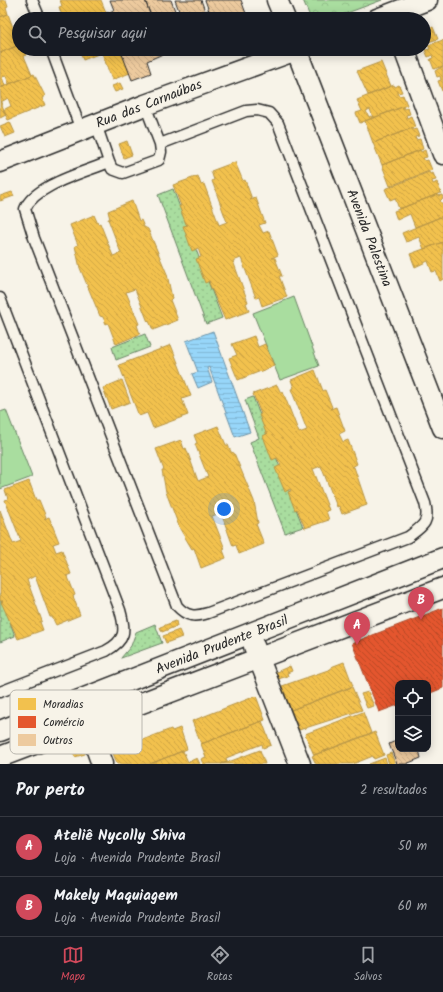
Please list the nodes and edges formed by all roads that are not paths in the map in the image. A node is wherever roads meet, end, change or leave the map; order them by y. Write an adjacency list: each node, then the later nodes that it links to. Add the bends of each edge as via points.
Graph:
1 (32, 0): 4 (lane)
2 (277, 0): 5 (street)
3 (426, 0): 6 (street)
4 (37, 12)
5 (282, 12)
6 (398, 12)
7 (54, 56): 12 (lane)
8 (278, 56): 11 (street, Rua das Carnaúbas)
9 (300, 56): 18 (street, Avenida Palestina)
10 (407, 56): 14 (street)
11 (145, 105): 12 (street, Rua das Carnaúbas); 13 (lane)
12 (89, 127): 15 (street, Rua das Carnaúbas); 16 (lane)
13 (160, 144): 16 (lane, via 159,160 123,173 112,169); 16 (lane, via 246,111 269,113 278,123 425,503 427,518 423,526 408,537 198,616 188,615 177,606 25,209 32,196 42,189)
14 (443, 154)
15 (0, 162)
16 (109, 162)
17 (0, 298): 24 (lane, via 120,610 124,629 123,639 116,646)
18 (443, 428)
19 (443, 558): 21 (street, Avenida Prudente Brasil)
20 (443, 588): 22 (street, Avenida Prudente Brasil)
21 (250, 635): 22 (street); 23 (street, Avenida Prudente Brasil)
22 (259, 658): 25 (street, Avenida Prudente Brasil); 32 (street)
23 (107, 690)
24 (0, 692)
25 (142, 703)
26 (10, 727): 27 (street, Avenida Prudente Brasil)
27 (0, 731)
28 (10, 753): 30 (street, Avenida Prudente Brasil)
29 (98, 754): 31 (street)
30 (0, 757)
31 (102, 764)
32 (300, 764)

